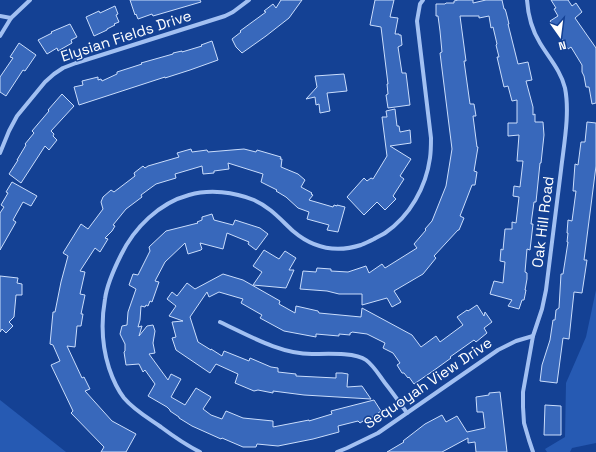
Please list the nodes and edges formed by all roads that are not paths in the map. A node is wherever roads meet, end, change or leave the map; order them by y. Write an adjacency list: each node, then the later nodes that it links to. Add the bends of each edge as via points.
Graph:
1 (30, 0): 6 (street)
2 (249, 0): 8 (street, Elysian Fields Drive, via 225,16 76,63 54,74 17,116)
3 (423, 0): 12 (street, via 417,21 431,157 426,179 417,199 402,219 385,233 363,244 343,249 327,249 310,243 295,233 272,211 255,200 231,193 210,192 189,195 169,203 138,229 124,248 105,298 102,329 105,356 114,382 141,414)
4 (527, 0): 10 (street, Oak Hill Road, via 534,32 559,72 567,100 546,290)
5 (0, 16): 6 (street)
6 (11, 18): 7 (street)
7 (0, 36)
8 (0, 153)
9 (220, 322): 11 (street, via 293,352 364,358 374,367)
10 (533, 336): 11 (street, Sequoyah View Drive, via 498,350); 14 (street, Oak Hill Road, via 523,392 524,423)
11 (407, 412): 13 (street, Sequoyah View Drive, via 378,433)
12 (200, 452)
13 (337, 452)
14 (533, 452)

